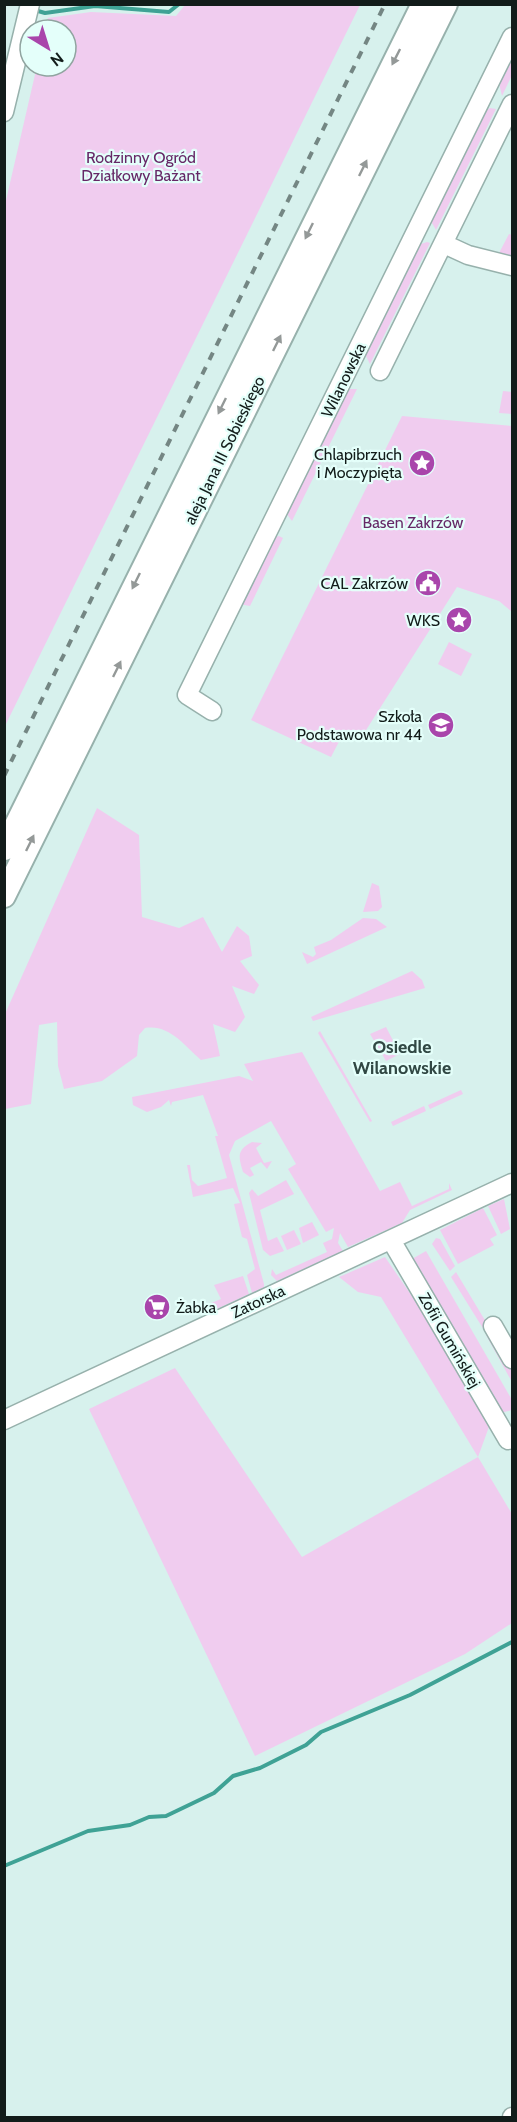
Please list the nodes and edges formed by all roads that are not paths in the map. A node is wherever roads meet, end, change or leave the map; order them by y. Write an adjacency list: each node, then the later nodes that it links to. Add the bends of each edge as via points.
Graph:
1 (30, 4): 6 (street)
2 (423, 4): 11 (main road, aleja Jana III Sobieskiego, one-way to 11)
3 (446, 4): 12 (main road, aleja Jana III Sobieskiego, one-way to 3)
4 (513, 37): 10 (street, Wilanowska, via 187,695)
5 (512, 106): 7 (street)
6 (4, 112)
7 (444, 244): 8 (street, via 468,255); 9 (street)
8 (513, 266)
9 (380, 371)
10 (212, 711)
11 (4, 849)
12 (4, 896)
13 (513, 1183): 14 (street, Zatorska)
14 (391, 1240): 17 (street, Zatorska); 18 (street, Zofii Gumińskiej)
15 (493, 1326): 16 (street)
16 (513, 1359)
17 (4, 1420)
18 (507, 1427)

